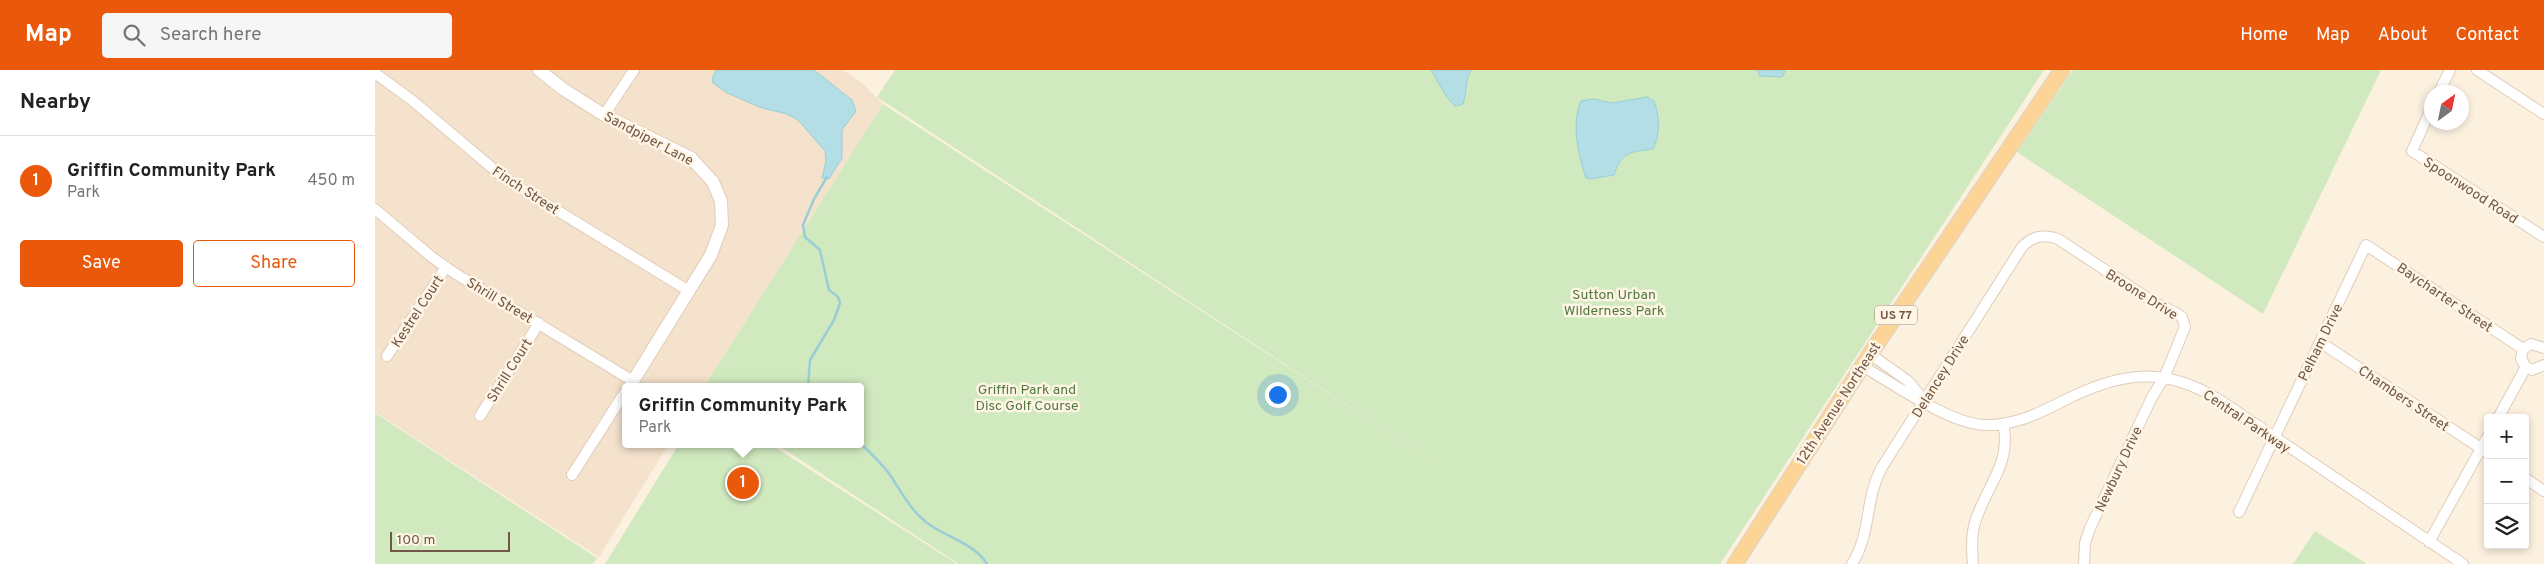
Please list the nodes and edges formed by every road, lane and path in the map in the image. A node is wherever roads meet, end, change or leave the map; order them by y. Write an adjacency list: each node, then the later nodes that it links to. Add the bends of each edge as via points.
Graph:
1 (539, 70): 9 (street, Sandpiper Lane, via 563,90)
2 (634, 70): 9 (street)
3 (2062, 70): 22 (main road, 12th Avenue Northeast / US 77)
4 (2450, 70): 7 (street)
5 (2477, 70): 8 (street)
6 (375, 73): 16 (street, Finch Street, via 504,178)
7 (2442, 85)
8 (2544, 114)
9 (604, 115): 16 (street, Sandpiper Lane, via 691,158 713,182 721,202 722,224 711,255)
10 (2424, 124): 12 (street, Spoonwood Road, via 2412,151)
11 (375, 209): 15 (street, Shrill Street)
12 (2544, 237)
13 (2366, 245): 18 (street, Pelham Drive); 20 (street, Baycharter Street)
14 (2072, 250): 25 (street, Broone Drive, via 2182,318 2185,330); 29 (street, Delancey Drive, via 2049,236 2026,243)
15 (445, 266): 17 (street, Shrill Street); 21 (street, Kestrel Court)
16 (689, 290): 27 (street, Sandpiper Lane)
17 (539, 323): 26 (street, Shrill Street); 31 (street, Shrill Court)
18 (2320, 342): 33 (street, Pelham Drive); 34 (street, Chambers Street)
19 (2543, 344): 20 (street, via 2531,344)
20 (2523, 349): 24 (street, via 2521,358)
21 (387, 356)
22 (1866, 360): 29 (street, Central Parkway, via 1909,381); 40 (main road, 12th Avenue Northeast / US 77)
23 (2544, 365): 24 (street, via 2536,370)
24 (2526, 367): 30 (street)
25 (2163, 378): 32 (street, Central Parkway, via 2117,378 2027,418); 33 (street, Central Parkway, via 2203,390); 43 (street, Newbury Drive, via 2090,528)
26 (629, 383)
27 (632, 383)
28 (622, 397): 35 (street)
29 (1924, 401): 32 (street, Central Parkway, via 1964,422); 41 (street, Delancey Drive, via 1872,485 1865,537)
30 (2500, 414)
31 (480, 416)
32 (2003, 424): 42 (street, via 2005,452 1974,526)
33 (2274, 439): 38 (street, Pelham Drive); 39 (street, Central Parkway)
34 (2484, 451): 39 (street)
35 (572, 475)
36 (2529, 481): 37 (street)
37 (2544, 491)
38 (2239, 512)
39 (2429, 542): 44 (street, Central Parkway)
40 (1735, 564)
41 (1852, 564)
42 (1973, 564)
43 (2084, 564)
44 (2463, 564)

